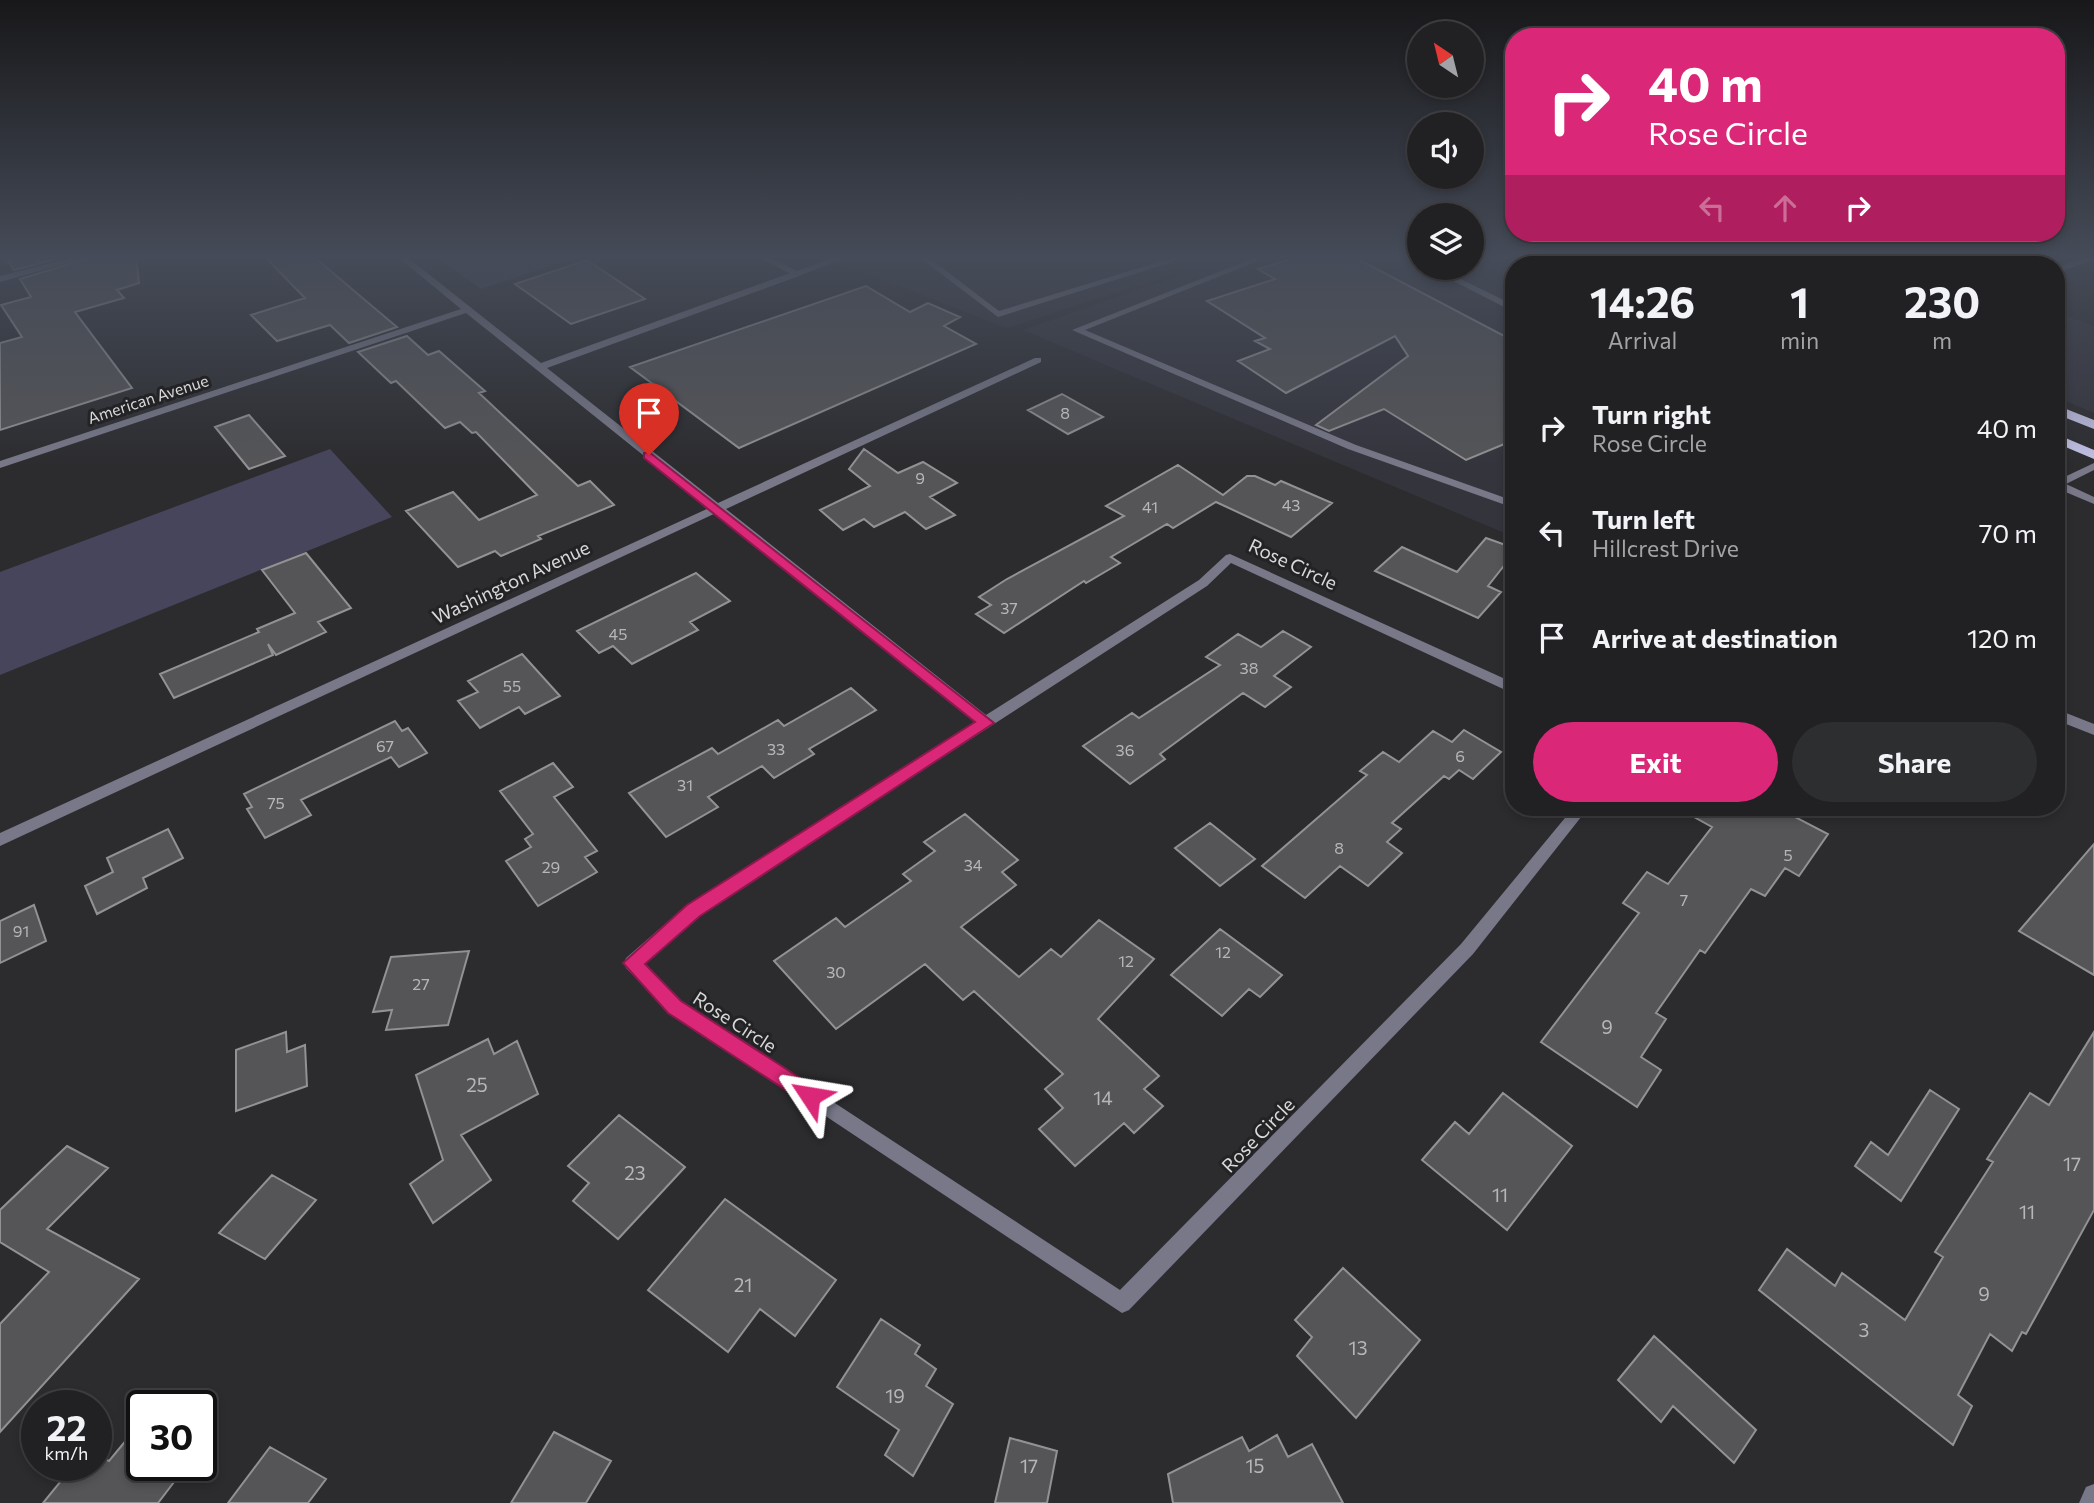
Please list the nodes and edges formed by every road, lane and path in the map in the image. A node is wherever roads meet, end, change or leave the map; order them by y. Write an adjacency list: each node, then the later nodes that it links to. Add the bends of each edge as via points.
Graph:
1 (414, 327): 11 (street, American Avenue)
2 (488, 327): 6 (street)
3 (650, 327): 6 (street)
4 (1084, 327): 16 (street, via 1077,330 1352,447)
5 (1038, 360): 17 (street, Washington Avenue)
6 (540, 367): 17 (street)
7 (2065, 412): 8 (main road)
8 (2094, 425)
9 (2065, 442): 10 (main road)
10 (2094, 455)
11 (0, 465)
12 (2094, 467): 13 (street)
13 (2065, 480)
14 (2065, 488): 15 (street)
15 (2094, 501)
16 (1505, 502)
17 (714, 508): 20 (street); 23 (street, Washington Avenue)
18 (1505, 681): 20 (street, Rose Circle, via 1230,558 1203,583)
19 (2065, 718): 21 (street)
20 (986, 723): 22 (street, Rose Circle, via 693,910 632,963 674,1007 1122,1303 1467,949)
21 (2094, 730)
22 (1575, 816)
23 (0, 840)
24 (2094, 1495): 25 (street)
25 (2090, 1503)

